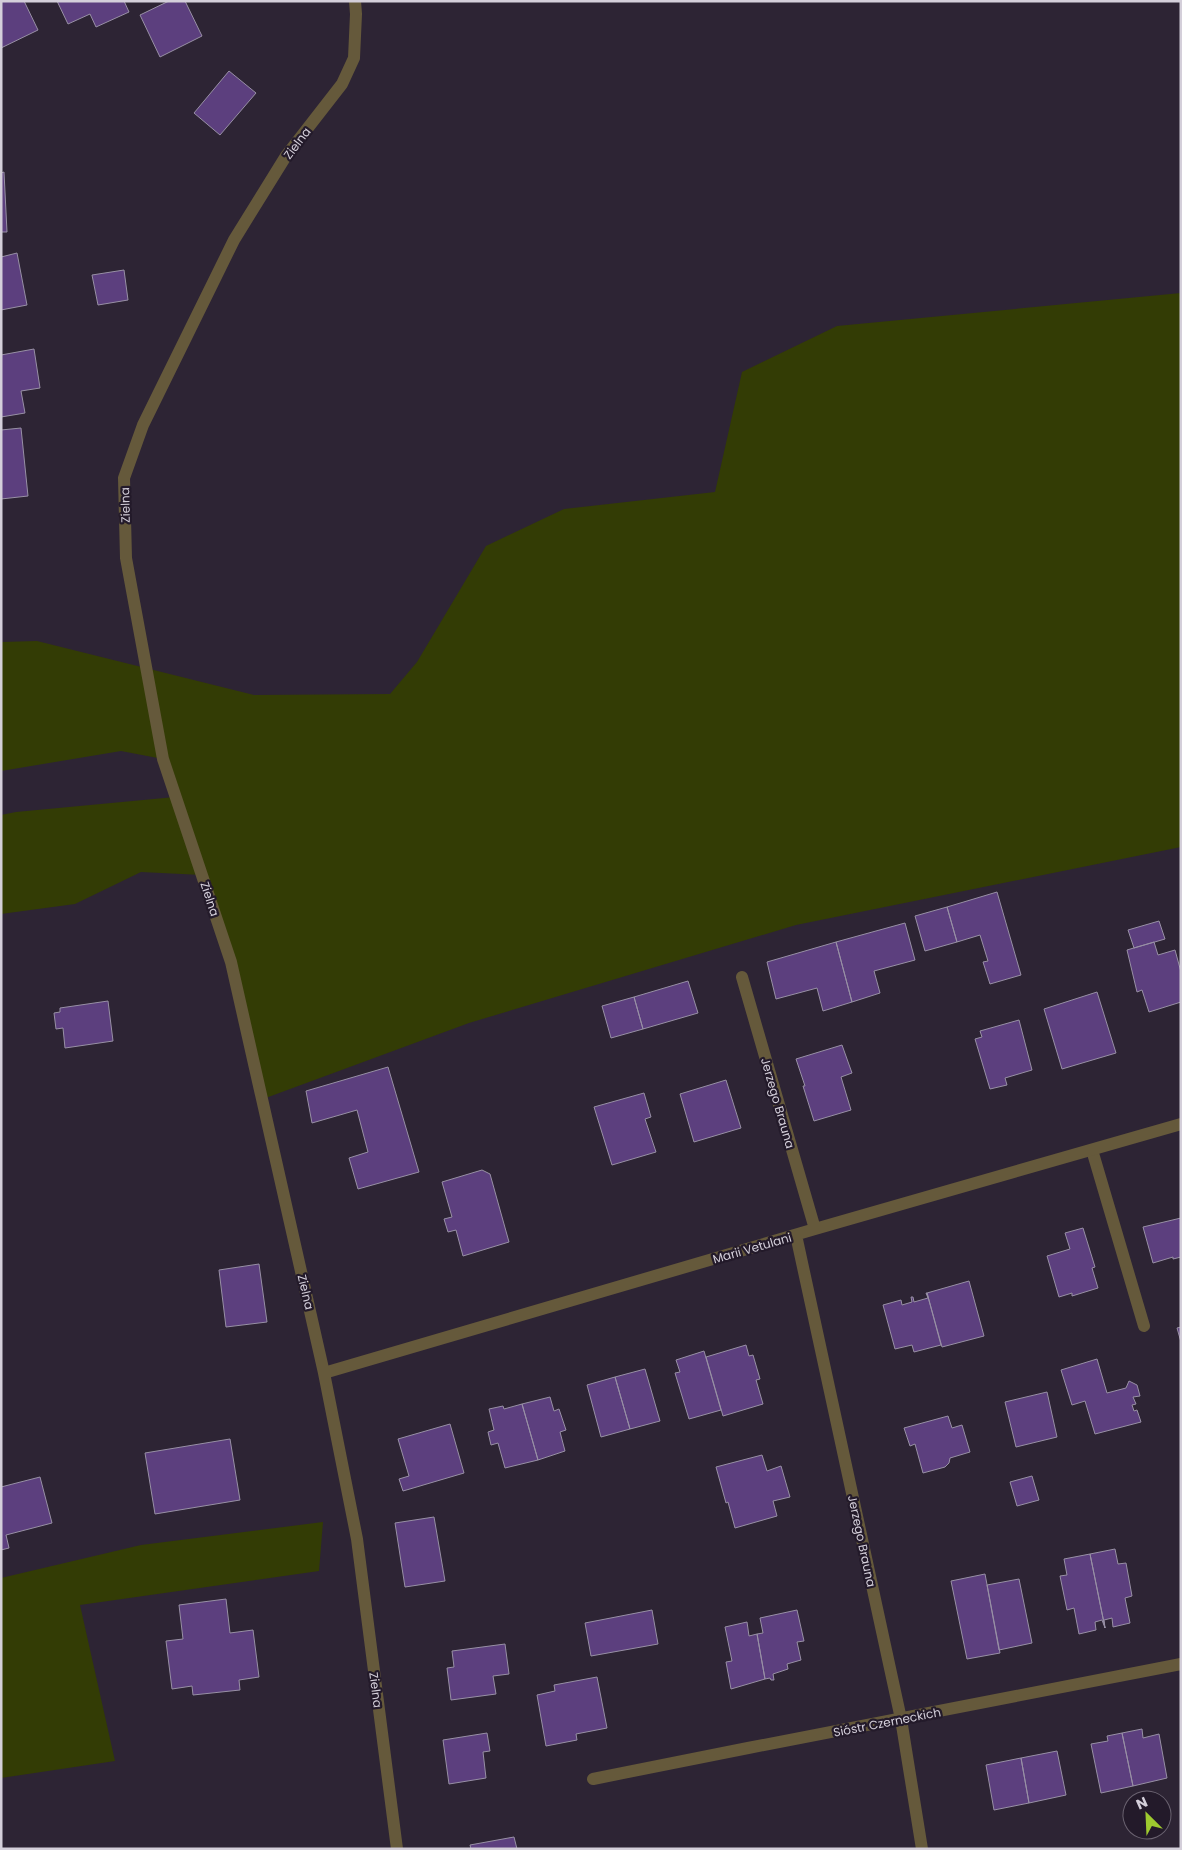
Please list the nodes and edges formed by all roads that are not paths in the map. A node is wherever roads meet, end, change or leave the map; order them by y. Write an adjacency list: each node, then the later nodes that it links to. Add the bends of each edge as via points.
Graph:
1 (355, 1): 8 (street, Zielna, via 354,58 342,84 286,156 234,240 142,425 124,478 126,558 163,759 231,962)
2 (742, 977): 5 (street, Jerzego Brauna)
3 (1181, 1124): 4 (street, Marii Vetulani)
4 (1092, 1150): 5 (street, Marii Vetulani); 7 (street)
5 (815, 1229): 6 (street, Marii Vetulani)
6 (796, 1235): 8 (street, Marii Vetulani); 10 (street, Jerzego Brauna)
7 (1144, 1326)
8 (324, 1373): 12 (street, Zielna, via 357,1538)
9 (1181, 1664): 10 (street, Sióstr Czerneckich)
10 (901, 1720): 11 (street, Sióstr Czerneckich); 13 (street, Jerzego Brauna)
11 (593, 1780)
12 (397, 1849)
13 (922, 1849)

